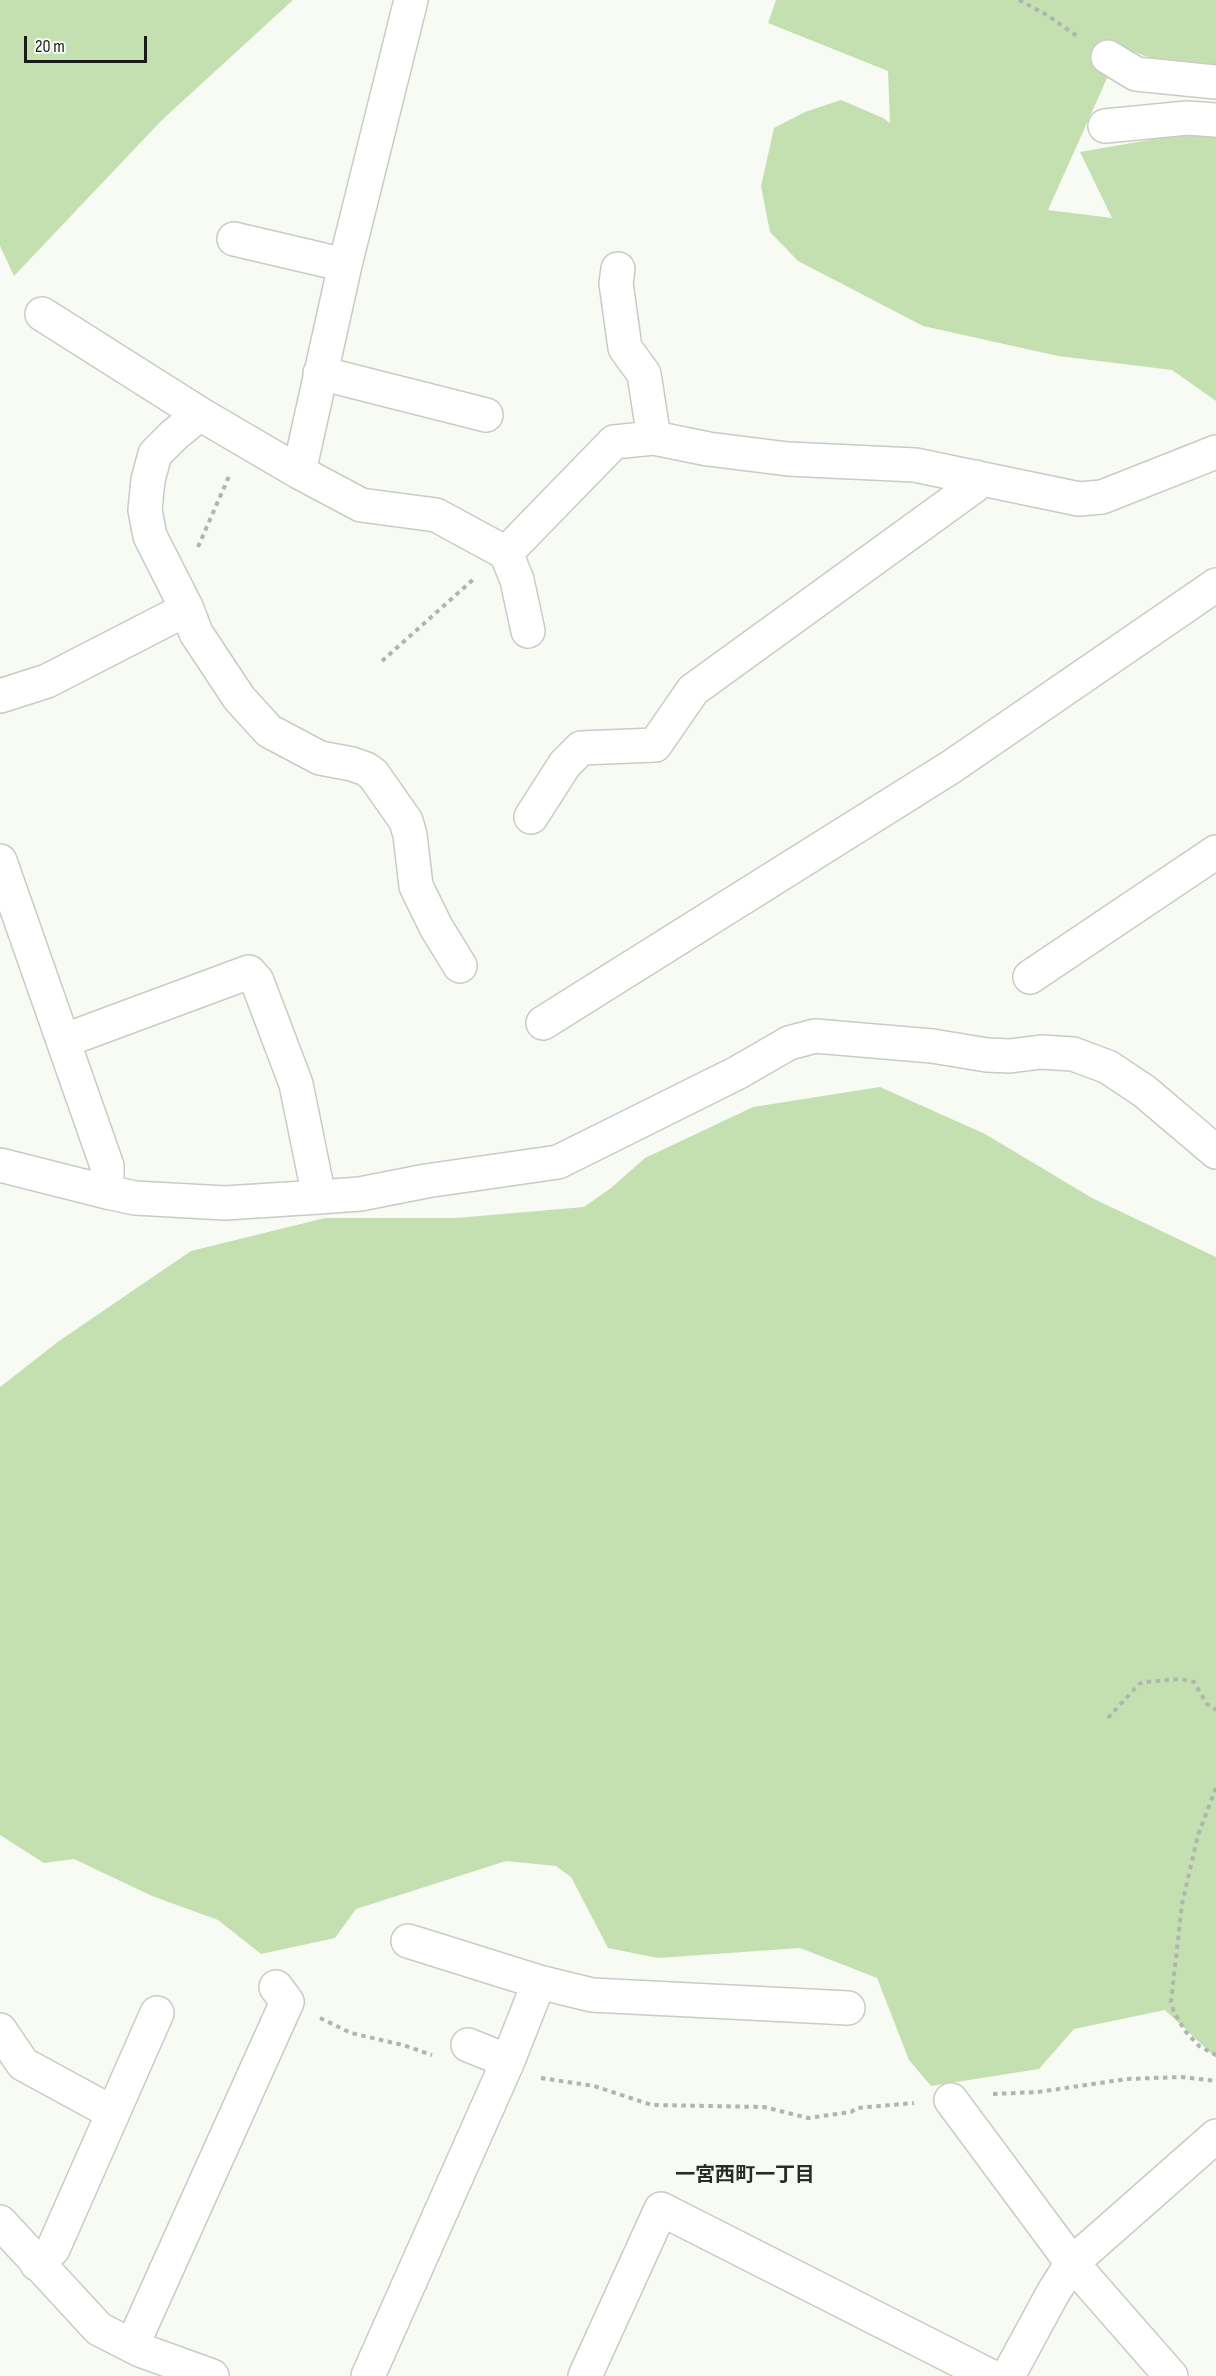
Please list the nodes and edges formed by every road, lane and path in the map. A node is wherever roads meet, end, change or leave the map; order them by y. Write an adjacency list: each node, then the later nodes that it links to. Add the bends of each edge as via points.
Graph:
1 (411, 0): 8 (street)
2 (1018, 0): 3 (path)
3 (1108, 57): 4 (street, via 1137,74)
4 (1216, 81)
5 (1216, 120): 6 (street, via 1187,118)
6 (1105, 126)
7 (234, 239): 8 (street)
8 (345, 265): 11 (street)
9 (618, 269): 14 (street, via 616,283 625,348 644,374)
10 (42, 314): 12 (street)
11 (320, 373): 13 (street); 17 (street)
12 (200, 414): 15 (street); 21 (street, via 155,454 145,510 150,536)
13 (486, 415)
14 (654, 438): 18 (street, via 788,459 915,465); 19 (street, via 614,442)
15 (244, 440): 17 (street); 21 (path)
16 (1216, 452): 18 (street, via 1102,497 1079,500)
17 (298, 472): 19 (street, via 361,505 436,515)
18 (976, 477): 25 (street, via 974,487 693,690 655,746 580,747)
19 (506, 553): 22 (street, via 517,580); 23 (path)
20 (1216, 585): 30 (street, via 951,767)
21 (183, 601): 24 (street, via 48,681); 28 (street, via 196,633 233,688 269,731 320,758 352,764 374,774 405,821 416,886)
22 (528, 631)
23 (382, 661)
24 (0, 696)
25 (531, 817)
26 (1216, 852): 29 (street)
27 (0, 861): 31 (street)
28 (460, 966)
29 (1030, 977)
30 (543, 1023)
31 (63, 1041): 34 (street, via 107,1166); 35 (street, via 249,972 257,981 296,1084)
32 (1211, 1140): 35 (street, via 1108,1067 1073,1054 987,1055 815,1036 789,1043 558,1162)
33 (0, 1165): 34 (street)
34 (107, 1192): 35 (street, via 135,1198 225,1203)
35 (319, 1197)
36 (1216, 1710): 37 (path, via 1207,1704 1194,1682 1180,1679 1144,1682)
37 (1108, 1718)
38 (1216, 1788): 46 (path, via 1198,1835 1182,1904 1171,2002 1185,2031 1199,2046)
39 (408, 1941): 40 (street)
40 (539, 1982): 42 (street, via 592,1995); 47 (street)
41 (282, 1994): 45 (path, via 351,2033 403,2044 463,2067); 55 (street)
42 (848, 2008)
43 (157, 2013): 50 (street)
44 (0, 2030): 50 (street, via 23,2064)
45 (468, 2045): 47 (street)
46 (1216, 2055)
47 (508, 2061): 49 (path, via 522,2075 594,2086 652,2105 764,2107 808,2118 857,2108); 57 (street)
48 (1216, 2081): 49 (path, via 1181,2077 1127,2079)
49 (951, 2100): 53 (street)
50 (113, 2113): 54 (street, via 53,2249)
51 (1216, 2136): 53 (street)
52 (0, 2222): 54 (street)
53 (1072, 2263): 60 (street); 61 (street)
54 (37, 2264): 55 (street, via 99,2329)
55 (132, 2346): 56 (street)
56 (212, 2376)
57 (368, 2376)
58 (585, 2376): 59 (street, via 661,2209)
59 (990, 2376)
60 (1008, 2376)
61 (1171, 2376)

